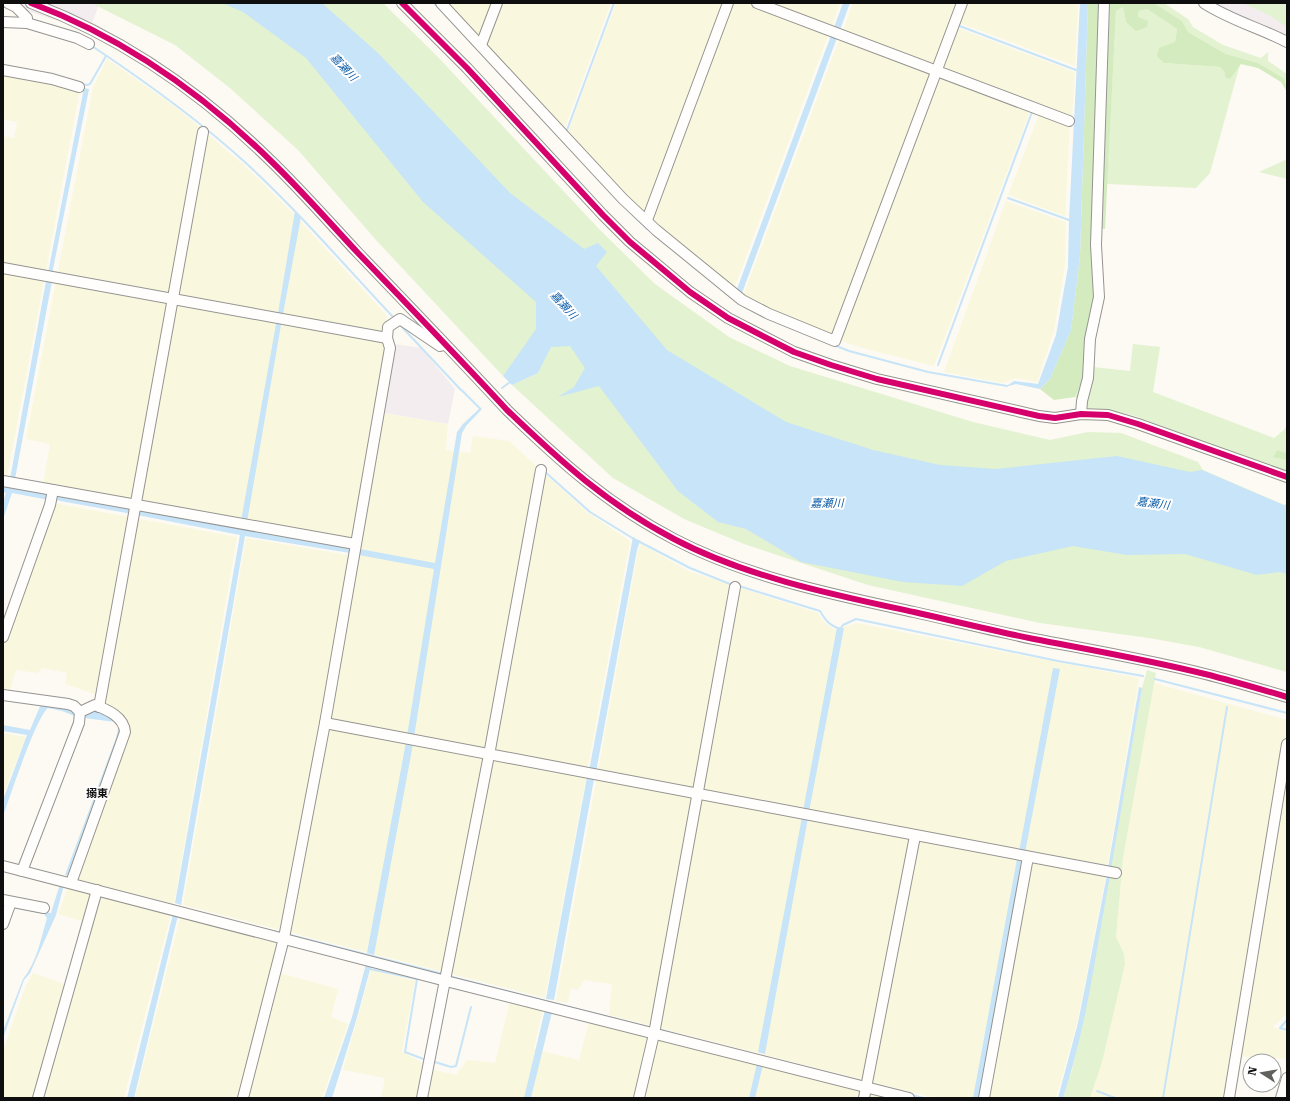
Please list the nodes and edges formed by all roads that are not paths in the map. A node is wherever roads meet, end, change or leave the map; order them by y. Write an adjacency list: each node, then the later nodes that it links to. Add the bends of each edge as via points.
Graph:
1 (8, 3): 12 (street, via 27,18)
2 (31, 3): 25 (street, via 64,15 125,47 158,68 212,109 271,161)
3 (402, 3): 26 (street, via 467,68 630,242 690,292 728,318 794,352 878,379 1039,416 1055,418)
4 (441, 3): 15 (street)
5 (498, 3): 15 (street)
6 (728, 3): 21 (street)
7 (757, 3): 17 (street)
8 (962, 3): 17 (street)
9 (1104, 3): 26 (street, via 1096,245 1099,298 1090,339 1088,378)
10 (1204, 3): 13 (street, via 1225,16)
11 (3, 22): 12 (street)
12 (27, 23): 14 (street)
13 (1287, 42)
14 (89, 44)
15 (482, 45): 21 (street, via 623,199)
16 (3, 70): 18 (street)
17 (936, 71): 19 (street); 21 (street, via 835,341 768,314 742,300)
18 (79, 87)
19 (1070, 121)
20 (203, 132): 23 (street)
21 (647, 220)
22 (3, 268): 23 (street)
23 (173, 299): 24 (street); 31 (street)
24 (387, 338): 25 (street, via 388,327 400,319 440,346); 32 (street, via 390,348)
25 (446, 345): 36 (street, via 507,410 590,487 640,520 707,554 774,577 869,602 1033,639 1151,661)
26 (1081, 414): 28 (street, via 1108,415 1138,424)
27 (541, 470): 41 (street)
28 (1287, 477)
29 (3, 481): 30 (street)
30 (54, 490): 31 (street); 34 (street)
31 (137, 504): 32 (street); 37 (street)
32 (355, 544): 39 (street)
33 (735, 587): 42 (street)
34 (3, 637)
35 (3, 695): 38 (street, via 68,704)
36 (1287, 697)
37 (99, 707): 38 (street, via 91,706); 48 (street, via 122,719 125,732)
38 (80, 712): 46 (street)
39 (324, 723): 41 (street); 53 (street)
40 (1287, 744): 65 (street)
41 (489, 755): 42 (street); 54 (street)
42 (698, 795): 43 (street); 55 (street)
43 (915, 836): 44 (street); 57 (street)
44 (1028, 857): 47 (street); 64 (street)
45 (3, 866): 46 (street)
46 (22, 871): 48 (street)
47 (1116, 873)
48 (71, 883): 49 (street)
49 (96, 890): 53 (street); 58 (street)
50 (7, 901): 51 (street); 52 (street)
51 (44, 908)
52 (3, 924)
53 (284, 938): 54 (street); 59 (street)
54 (446, 981): 55 (street); 60 (street)
55 (654, 1034): 57 (street); 61 (street)
56 (1287, 1078): 66 (street)
57 (866, 1087): 62 (street); 63 (street)
58 (38, 1098)
59 (243, 1098)
60 (422, 1098)
61 (639, 1098)
62 (864, 1098)
63 (910, 1098)
64 (984, 1098)
65 (1229, 1098)
66 (1281, 1098)

